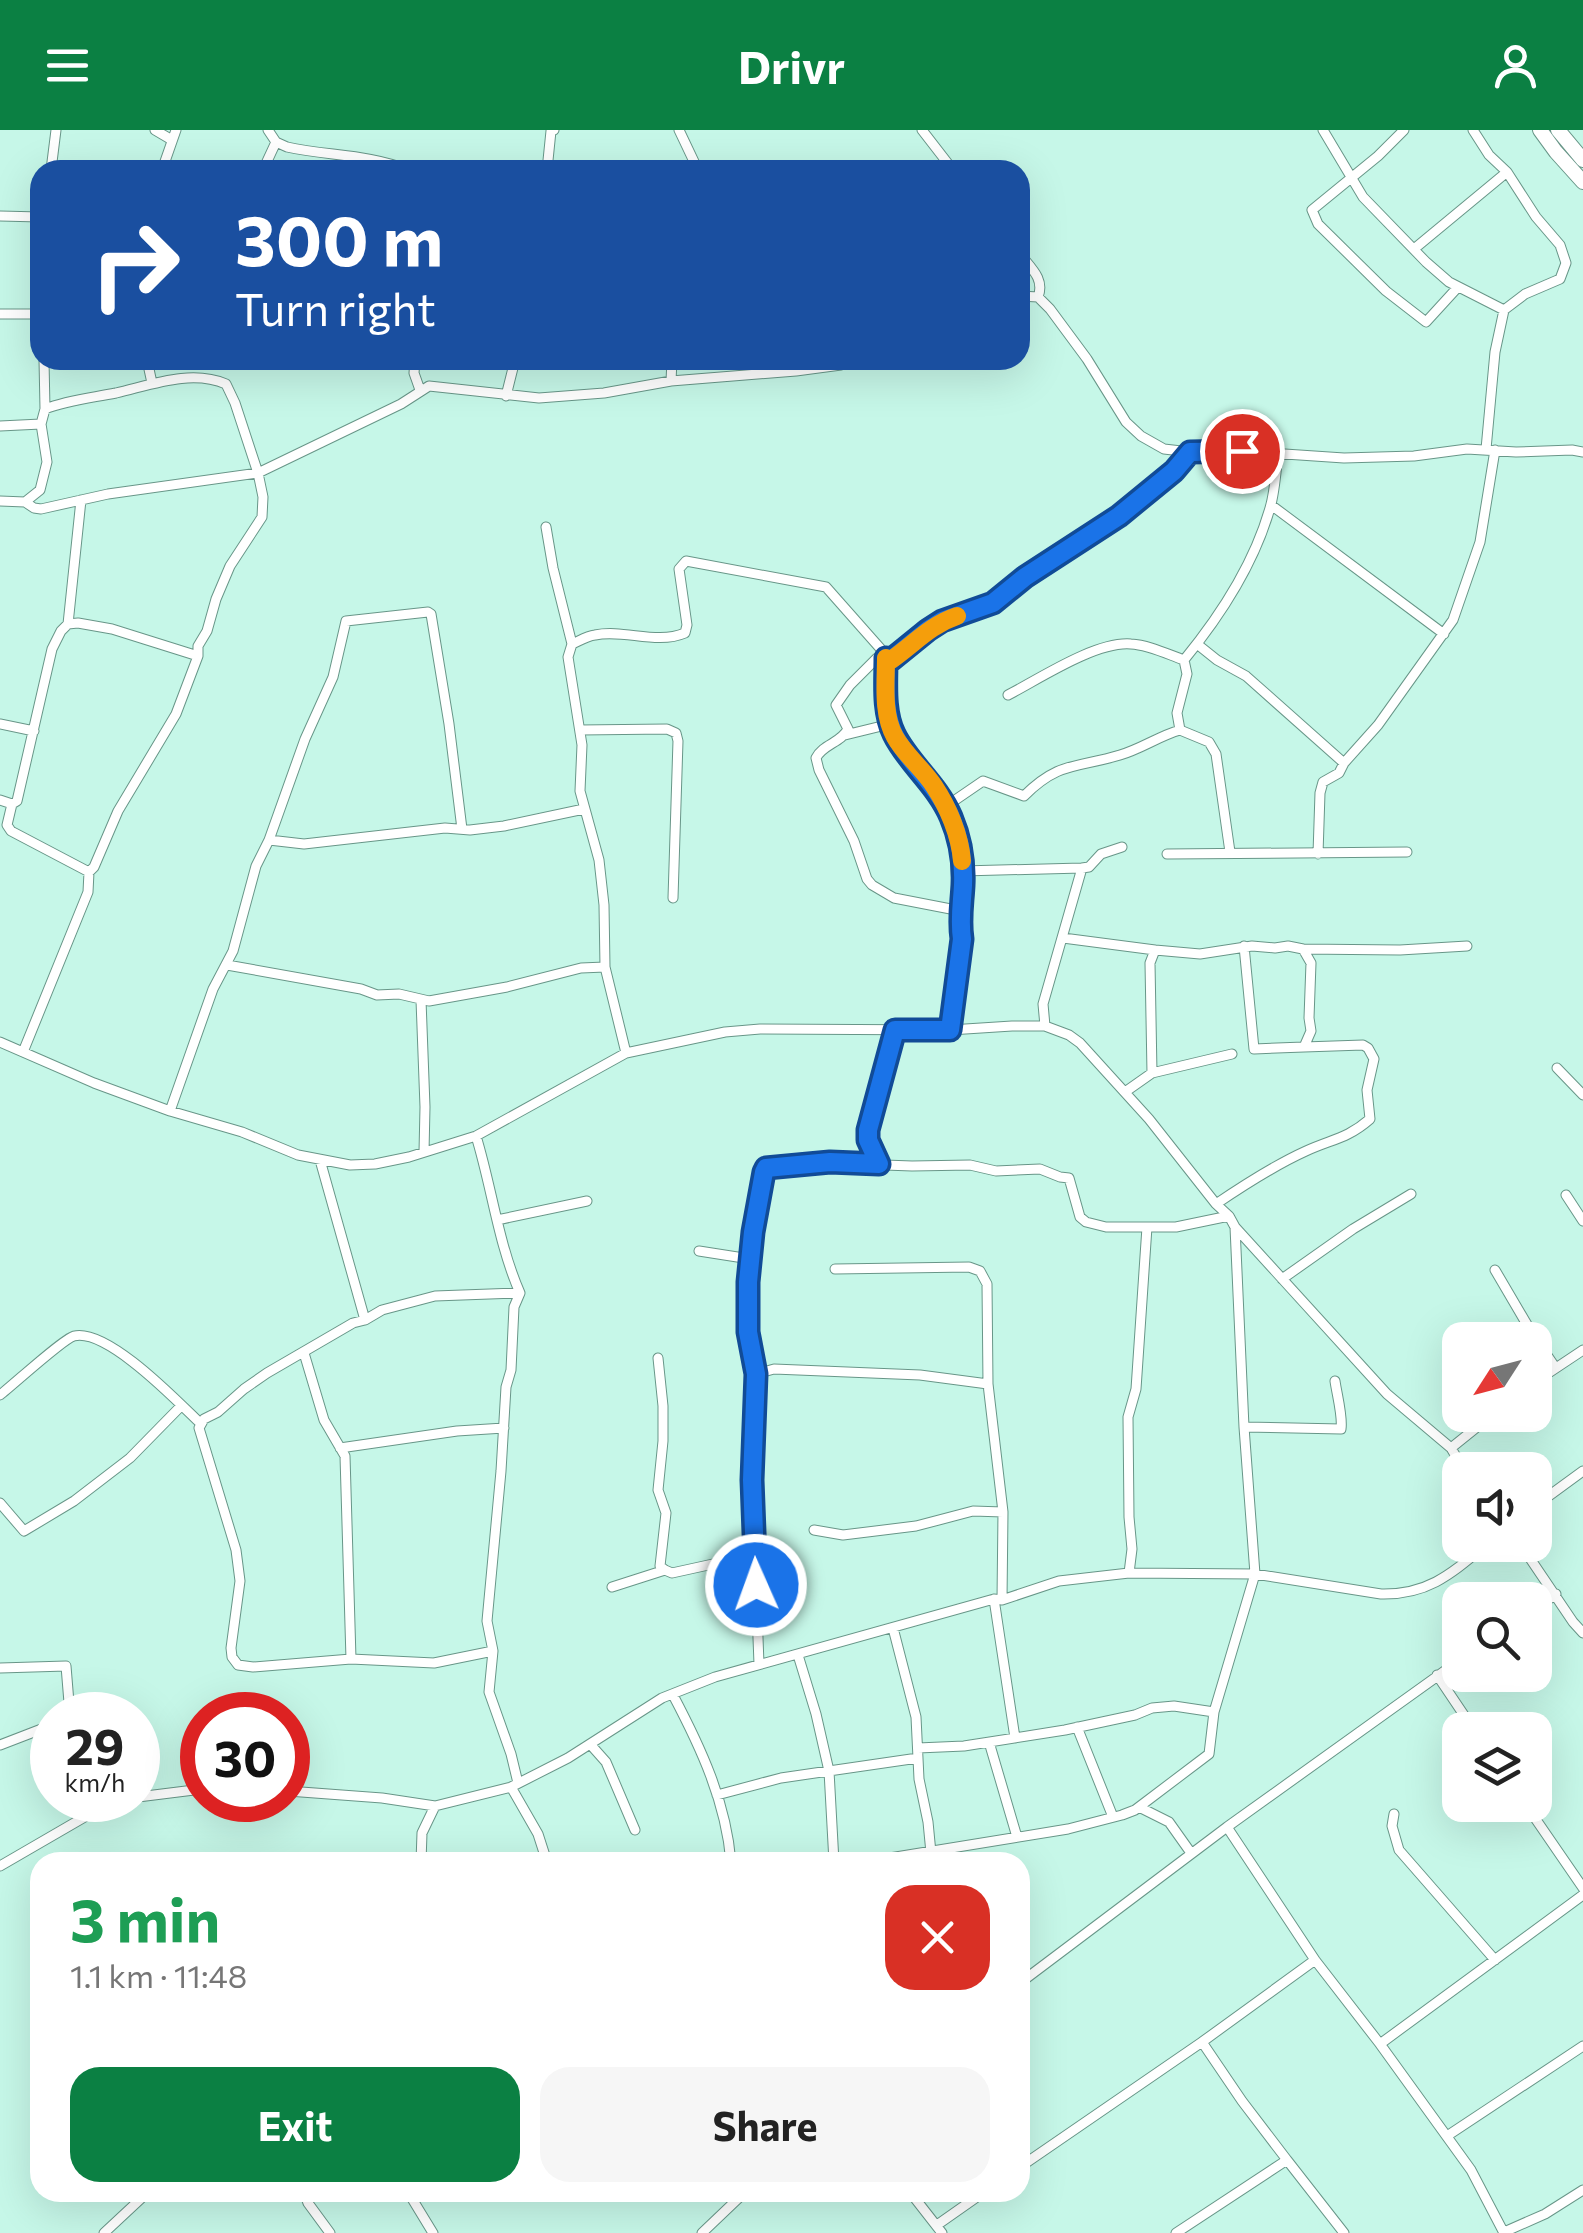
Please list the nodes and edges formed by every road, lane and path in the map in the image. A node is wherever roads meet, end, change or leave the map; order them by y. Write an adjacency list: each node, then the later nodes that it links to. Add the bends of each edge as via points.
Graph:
1 (56, 130): 14 (street)
2 (155, 130): 12 (street)
3 (268, 130): 13 (street)
4 (552, 130): 18 (street)
5 (679, 130): 19 (street)
6 (922, 130): 20 (street)
7 (1323, 130): 23 (street)
8 (1404, 130): 23 (street)
9 (1474, 130): 22 (street)
10 (1540, 130): 24 (highway)
11 (1558, 130): 21 (highway)
12 (174, 135): 15 (street)
13 (276, 142): 16 (street); 17 (street)
14 (52, 160)
15 (165, 160)
16 (268, 160)
17 (379, 160)
18 (548, 160)
19 (693, 160)
20 (945, 160)
21 (1583, 160)
22 (1507, 172): 27 (street); 32 (street, via 1566,263 1560,279)
23 (1353, 177): 27 (street, via 1363,197); 29 (street, via 1312,210 1318,224 1426,322)
24 (1583, 182)
25 (0, 216): 26 (street)
26 (30, 217)
27 (1414, 249): 29 (street)
28 (1030, 267): 31 (street, via 1041,281)
29 (1458, 287): 32 (street)
30 (1030, 297): 31 (street)
31 (1038, 297): 49 (street, via 1126,422 1164,448)
32 (1504, 310): 48 (street, via 1495,352)
33 (0, 314): 34 (street)
34 (30, 314)
35 (44, 370): 45 (street)
36 (150, 370): 42 (street)
37 (414, 370): 43 (street)
38 (512, 370): 44 (street)
39 (672, 370): 41 (street)
40 (774, 370): 41 (street)
41 (671, 381): 44 (street, via 572,396)
42 (152, 383): 45 (street); 52 (street, via 202,377 226,384)
43 (420, 390): 44 (street, via 440,386); 52 (street)
44 (506, 396)
45 (45, 409): 46 (street)
46 (41, 424): 47 (street); 55 (street, via 44,480)
47 (0, 426)
48 (1491, 449): 50 (street); 51 (street, via 1388,458); 59 (street, via 1480,542)
49 (1190, 452): 51 (street); 63 (street, via 1119,516 993,603 942,621)
50 (1583, 452)
51 (1278, 453): 56 (street)
52 (258, 474): 53 (street); 62 (street, via 262,518 230,566)
53 (82, 500): 55 (street, via 41,508); 58 (street)
54 (0, 501): 55 (street)
55 (25, 502)
56 (1271, 504): 59 (street); 61 (street, via 1246,567)
57 (546, 527): 60 (street)
58 (68, 624): 62 (street, via 112,629); 70 (street, via 52,649)
59 (1444, 634): 72 (street)
60 (572, 644): 63 (street, via 592,635 686,633 679,568 686,561 826,588); 68 (street, via 568,657)
61 (1197, 644): 64 (street); 72 (street, via 1246,676)
62 (198, 656): 86 (street, via 176,714)
63 (888, 659): 67 (street); 71 (street, via 877,658 836,705)
64 (1184, 660): 65 (street, via 1127,643 1070,662); 69 (street)
65 (1008, 695)
66 (0, 724): 70 (street)
67 (890, 724): 71 (street); 75 (street)
68 (580, 730): 76 (street); 87 (street, via 667,728 676,734)
69 (1180, 730): 75 (street, via 1123,754 1062,768 1024,796 983,780); 80 (street, via 1209,742 1216,754)
70 (34, 731): 74 (street)
71 (845, 735): 88 (street, via 816,758 866,878 894,898)
72 (1344, 763): 83 (street, via 1320,794)
73 (0, 800): 74 (street)
74 (12, 804): 86 (street, via 11,831)
75 (945, 807): 85 (street)
76 (584, 809): 77 (street); 95 (street, via 599,860)
77 (462, 829): 78 (street, via 304,844); 78 (street, via 428,612 345,622 333,676)
78 (269, 840): 94 (street)
79 (1122, 847): 84 (street)
80 (1230, 852): 82 (street); 83 (street)
81 (1408, 852): 83 (street)
82 (1166, 854)
83 (1318, 854)
84 (1082, 868): 85 (street); 89 (street)
85 (962, 871): 88 (street)
86 (90, 872): 102 (street, via 88,892)
87 (672, 898)
88 (961, 910): 99 (street)
89 (1063, 938): 93 (street); 97 (street, via 1043,1004)
90 (1244, 946): 92 (street); 93 (street, via 1200,954); 101 (street, via 1254,1049)
91 (1467, 946): 92 (street)
92 (1303, 949): 101 (street, via 1311,963)
93 (1154, 950): 106 (street)
94 (227, 965): 96 (street); 109 (street)
95 (605, 967): 96 (street); 103 (street)
96 (421, 1000): 111 (street)
97 (1046, 1026): 99 (street); 107 (street, via 1080,1043)
98 (895, 1030): 99 (street); 103 (street, via 760,1029); 113 (street, via 868,1130)
99 (950, 1030)
100 (0, 1042): 102 (street)
101 (1304, 1047): 117 (street, via 1368,1048 1374,1058 1370,1119)
102 (24, 1052): 109 (street)
103 (626, 1052): 110 (street)
104 (1232, 1054): 106 (street)
105 (1557, 1068): 108 (street)
106 (1152, 1073): 107 (street)
107 (1125, 1092): 117 (street)
108 (1583, 1095)
109 (170, 1111): 112 (street)
110 (476, 1136): 111 (street); 119 (street)
111 (424, 1152): 112 (street, via 376,1164)
112 (320, 1160): 129 (street)
113 (879, 1164): 122 (street, via 1040,1169 1069,1178 1086,1222); 124 (street, via 766,1168)
114 (1412, 1194): 127 (street)
115 (1566, 1195): 120 (street)
116 (587, 1201): 119 (street)
117 (1216, 1204): 118 (street)
118 (1230, 1216): 121 (street); 122 (street)
119 (497, 1220): 128 (street)
120 (1583, 1222)
121 (1236, 1227): 127 (street); 141 (street)
122 (1147, 1228): 156 (street, via 1136,1388 1128,1417)
123 (698, 1252): 124 (street)
124 (750, 1258): 135 (street, via 748,1332)
125 (835, 1269): 137 (street, via 980,1271 987,1284)
126 (1495, 1270): 133 (street)
127 (1282, 1279): 145 (street, via 1386,1394)
128 (520, 1293): 129 (street, via 435,1296); 142 (street)
129 (365, 1320): 131 (street)
130 (1583, 1350): 133 (street)
131 (304, 1353): 140 (street); 144 (street, via 324,1420)
132 (658, 1358): 155 (street)
133 (1556, 1367): 134 (street)
134 (1552, 1370)
135 (756, 1374): 137 (street, via 774,1369 920,1375); 152 (street)
136 (1335, 1381): 141 (street, via 1341,1429)
137 (988, 1384): 150 (street)
138 (0, 1395): 139 (street, via 71,1336 93,1336)
139 (182, 1406): 140 (street); 149 (street, via 130,1458 24,1531)
140 (200, 1423): 166 (street, via 236,1550 240,1580 232,1657 244,1668)
141 (1244, 1427): 157 (street)
142 (504, 1428): 144 (street); 164 (street, via 488,1600)
143 (1471, 1432): 145 (street)
144 (340, 1448): 166 (street)
145 (1451, 1448): 146 (street)
146 (1453, 1452)
147 (1583, 1471): 148 (street)
148 (1552, 1494)
149 (0, 1503)
150 (1003, 1512): 151 (street, via 973,1511 843,1535); 161 (street)
151 (814, 1530)
152 (755, 1560): 155 (street); 167 (street)
153 (1466, 1562): 157 (street, via 1404,1594)
154 (1533, 1562): 159 (street)
155 (664, 1570): 158 (street)
156 (1129, 1573): 157 (street); 161 (street, via 1059,1581)
157 (1256, 1574): 173 (street)
158 (612, 1588)
159 (1556, 1594): 160 (street); 163 (street)
160 (1552, 1597)
161 (998, 1600): 162 (street); 177 (street)
162 (893, 1628): 165 (street); 181 (street, via 916,1717)
163 (1583, 1633)
164 (492, 1651): 166 (street, via 434,1663); 183 (street, via 489,1692 511,1754)
165 (798, 1655): 167 (street); 182 (street)
166 (351, 1659)
167 (759, 1664): 172 (street)
168 (0, 1668): 171 (street, via 66,1666)
169 (1442, 1672): 170 (street)
170 (1437, 1675): 174 (street); 192 (street)
171 (68, 1692)
172 (673, 1694): 179 (street); 185 (street)
173 (1214, 1712): 175 (street, via 1152,1708); 187 (street, via 1209,1754)
174 (1462, 1712)
175 (1078, 1727): 177 (street); 189 (street)
176 (30, 1733): 180 (street)
177 (1015, 1738): 178 (street)
178 (989, 1742): 181 (street); 194 (street)
179 (590, 1744): 183 (street); 193 (street, via 606,1762)
180 (0, 1745)
181 (918, 1753): 182 (street); 199 (street)
182 (829, 1772): 185 (street); 198 (street)
183 (514, 1785): 186 (street); 196 (street)
184 (310, 1793): 186 (street)
185 (718, 1794): 197 (street)
186 (435, 1806): 195 (street)
187 (1139, 1807): 189 (street); 201 (street, via 1169,1822)
188 (1394, 1814): 205 (street, via 1399,1850)
189 (1113, 1818): 194 (street)
190 (75, 1822): 202 (street)
191 (1537, 1822): 203 (street)
192 (1227, 1826): 201 (street); 204 (street)
193 (634, 1830)
194 (1018, 1837): 200 (street)
195 (421, 1852)
196 (544, 1852)
197 (729, 1852)
198 (833, 1852)
199 (931, 1852)
200 (936, 1852)
201 (1191, 1854): 206 (street)
202 (0, 1866)
203 (1583, 1891): 205 (street)
204 (1316, 1960): 207 (street); 208 (street)
205 (1495, 1960): 208 (street)
206 (1030, 1976)
207 (1202, 2042): 211 (street); 212 (street)
208 (1380, 2044): 210 (street)
209 (1583, 2046): 210 (street)
210 (1446, 2136): 221 (street)
211 (1287, 2160): 226 (street); 227 (street)
212 (1030, 2161)
213 (1583, 2190): 221 (street)
214 (137, 2202): 222 (street)
215 (308, 2202): 223 (street)
216 (414, 2202): 224 (street)
217 (735, 2202): 225 (street)
218 (918, 2202): 220 (street)
219 (972, 2202): 220 (street)
220 (939, 2229)
221 (1504, 2232)
222 (104, 2233)
223 (330, 2233)
224 (433, 2233)
225 (702, 2233)
226 (1176, 2233)
227 (1344, 2233)

